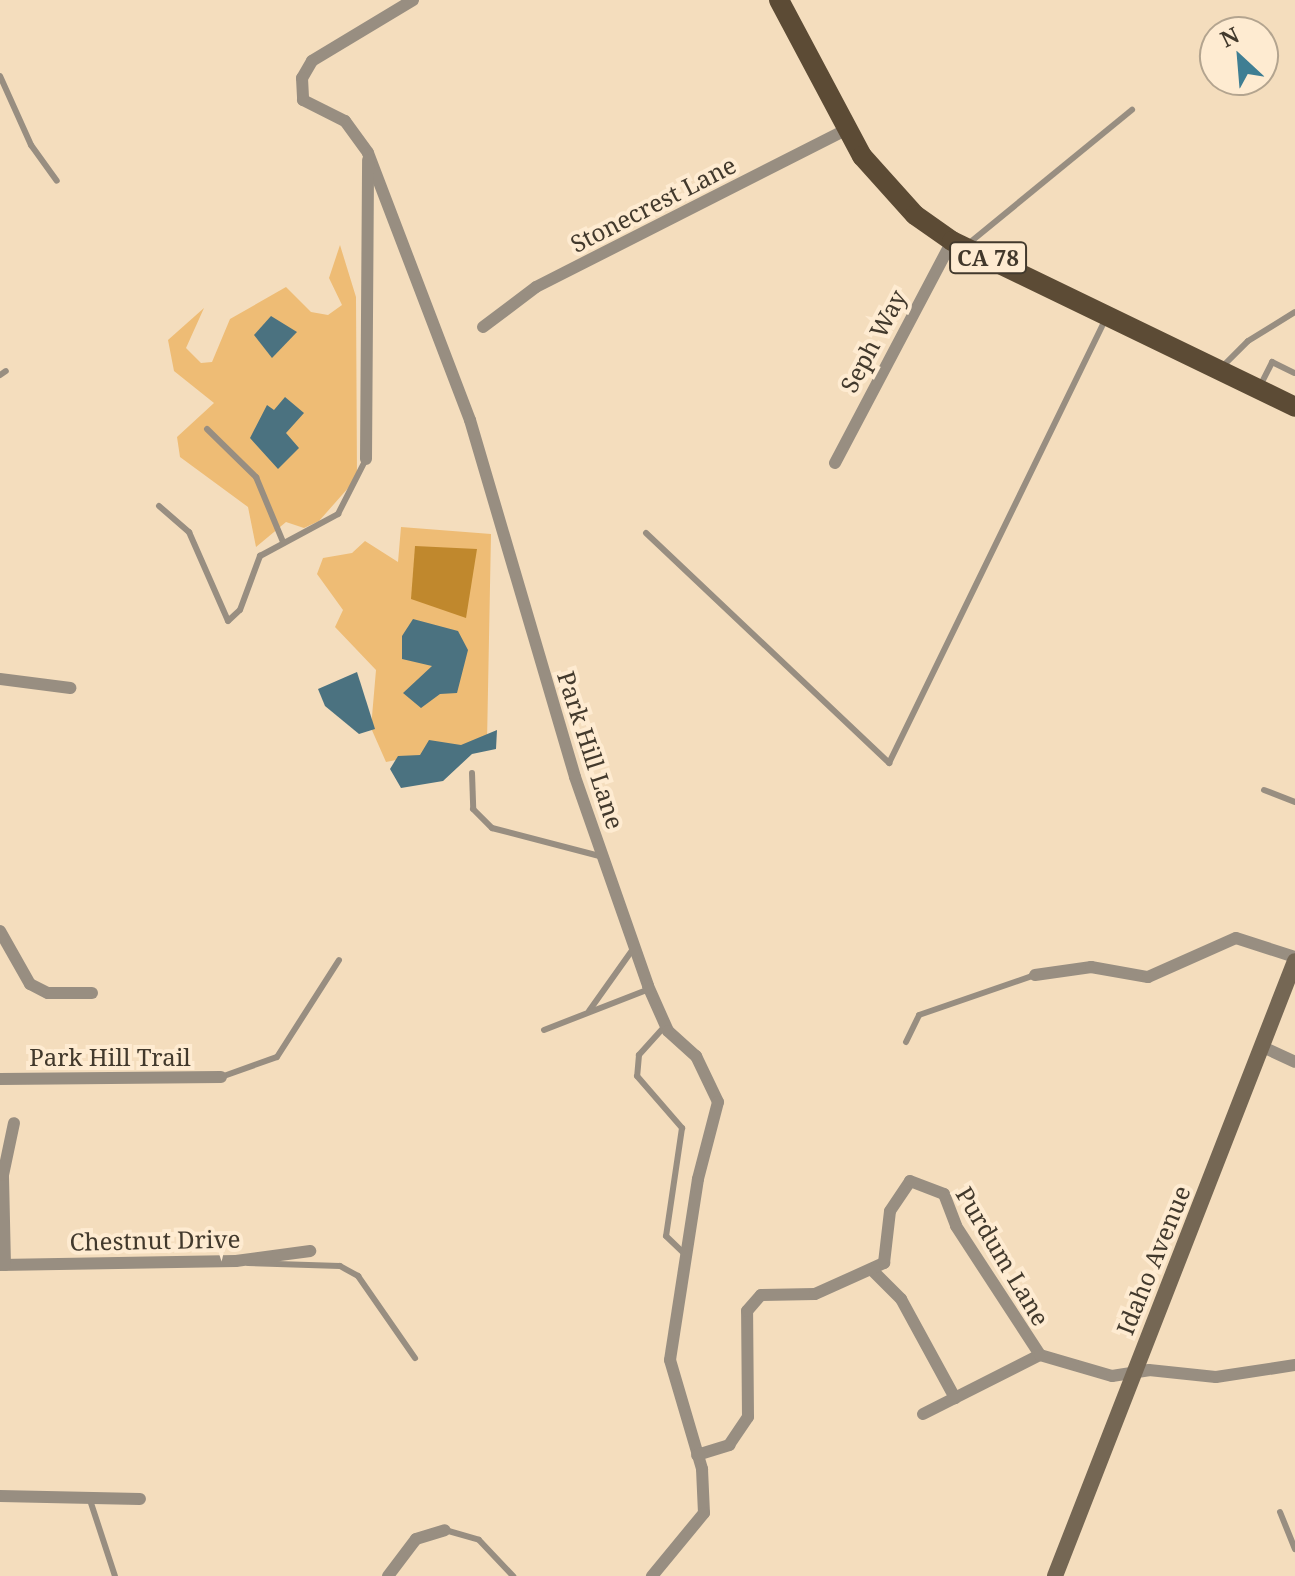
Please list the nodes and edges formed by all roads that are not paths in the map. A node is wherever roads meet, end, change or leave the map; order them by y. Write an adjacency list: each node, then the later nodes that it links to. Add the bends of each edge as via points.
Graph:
1 (413, 0): 6 (street, Park Hill Lane, via 342,38 302,78 303,100 345,121)
2 (779, 0): 5 (main road, CA 78)
3 (0, 76): 7 (lane, via 31,145)
4 (1132, 110): 8 (lane)
5 (848, 129): 8 (main road, CA 78, via 887,188); 11 (street, Stonecrest Lane, via 536,287)
6 (368, 153): 17 (street); 27 (street, Park Hill Lane, via 470,420)
7 (57, 181)
8 (959, 244): 10 (main road, CA 78); 18 (street, Seph Way)
9 (1295, 312): 12 (lane, via 1248,341)
10 (1108, 316): 12 (main road, CA 78); 20 (lane, via 889,763)
11 (483, 327)
12 (1219, 371): 14 (main road, CA 78)
13 (1295, 373): 14 (lane, via 1272,362)
14 (1258, 390): 15 (main road, CA 78)
15 (1295, 407)
16 (207, 429): 21 (lane, via 256,477)
17 (366, 459): 21 (lane, via 338,514)
18 (835, 463)
19 (159, 506): 21 (lane, via 189,532 228,621 240,610 260,556)
20 (646, 533)
21 (283, 542)
22 (0, 679): 23 (street)
23 (70, 688)
24 (472, 773): 27 (lane, via 473,809 492,828)
25 (1264, 790): 26 (lane)
26 (1295, 802)
27 (603, 857): 29 (street, Park Hill Lane)
28 (0, 931): 34 (street, via 30,984 48,993)
29 (634, 947): 33 (street, Park Hill Lane); 35 (lane)
30 (1295, 959): 32 (street, via 1236,938 1158,975 1091,967); 39 (street, Idaho Avenue)
31 (339, 960): 41 (lane, via 277,1057)
32 (1035, 975): 38 (lane, via 919,1015)
33 (649, 989): 35 (lane); 36 (street, Park Hill Lane)
34 (92, 993)
35 (587, 1014): 37 (lane)
36 (665, 1026): 45 (street, Park Hill Lane, via 696,1056 718,1102); 45 (lane, via 639,1055 637,1076 682,1128 666,1236)
37 (544, 1030)
38 (906, 1042)
39 (1263, 1047): 40 (street); 52 (street, Idaho Avenue)
40 (1295, 1062)
41 (221, 1077): 42 (street, Park Hill Trail)
42 (0, 1079)
43 (14, 1123): 47 (street, via 3,1175)
44 (310, 1251): 46 (street, Chestnut Drive)
45 (686, 1255): 55 (street, Park Hill Lane, via 670,1360)
46 (236, 1261): 47 (street, Chestnut Drive); 50 (lane, via 340,1266 358,1276)
47 (2, 1265)
48 (873, 1271): 49 (street, Purdum Lane, via 890,1248 890,1211 901,1187 921,1181 944,1194 956,1226); 53 (street, via 901,1299); 55 (street, via 815,1294 761,1295 745,1320 748,1417 741,1434)
49 (1040, 1355): 52 (street, Purdum Lane, via 1112,1376); 53 (street)
50 (415, 1358)
51 (1295, 1365): 52 (street, Purdum Lane, via 1216,1377)
52 (1133, 1373): 66 (street, Idaho Avenue)
53 (955, 1398): 54 (street)
54 (923, 1414)
55 (697, 1455): 65 (street, Park Hill Lane, via 704,1513)
56 (0, 1496): 57 (street)
57 (89, 1497): 58 (street); 62 (lane)
58 (140, 1499)
59 (1280, 1512): 61 (lane)
60 (445, 1530): 63 (street, via 416,1539); 64 (lane, via 479,1540)
61 (1295, 1549)
62 (115, 1576)
63 (388, 1576)
64 (513, 1576)
65 (652, 1576)
66 (1055, 1576)

